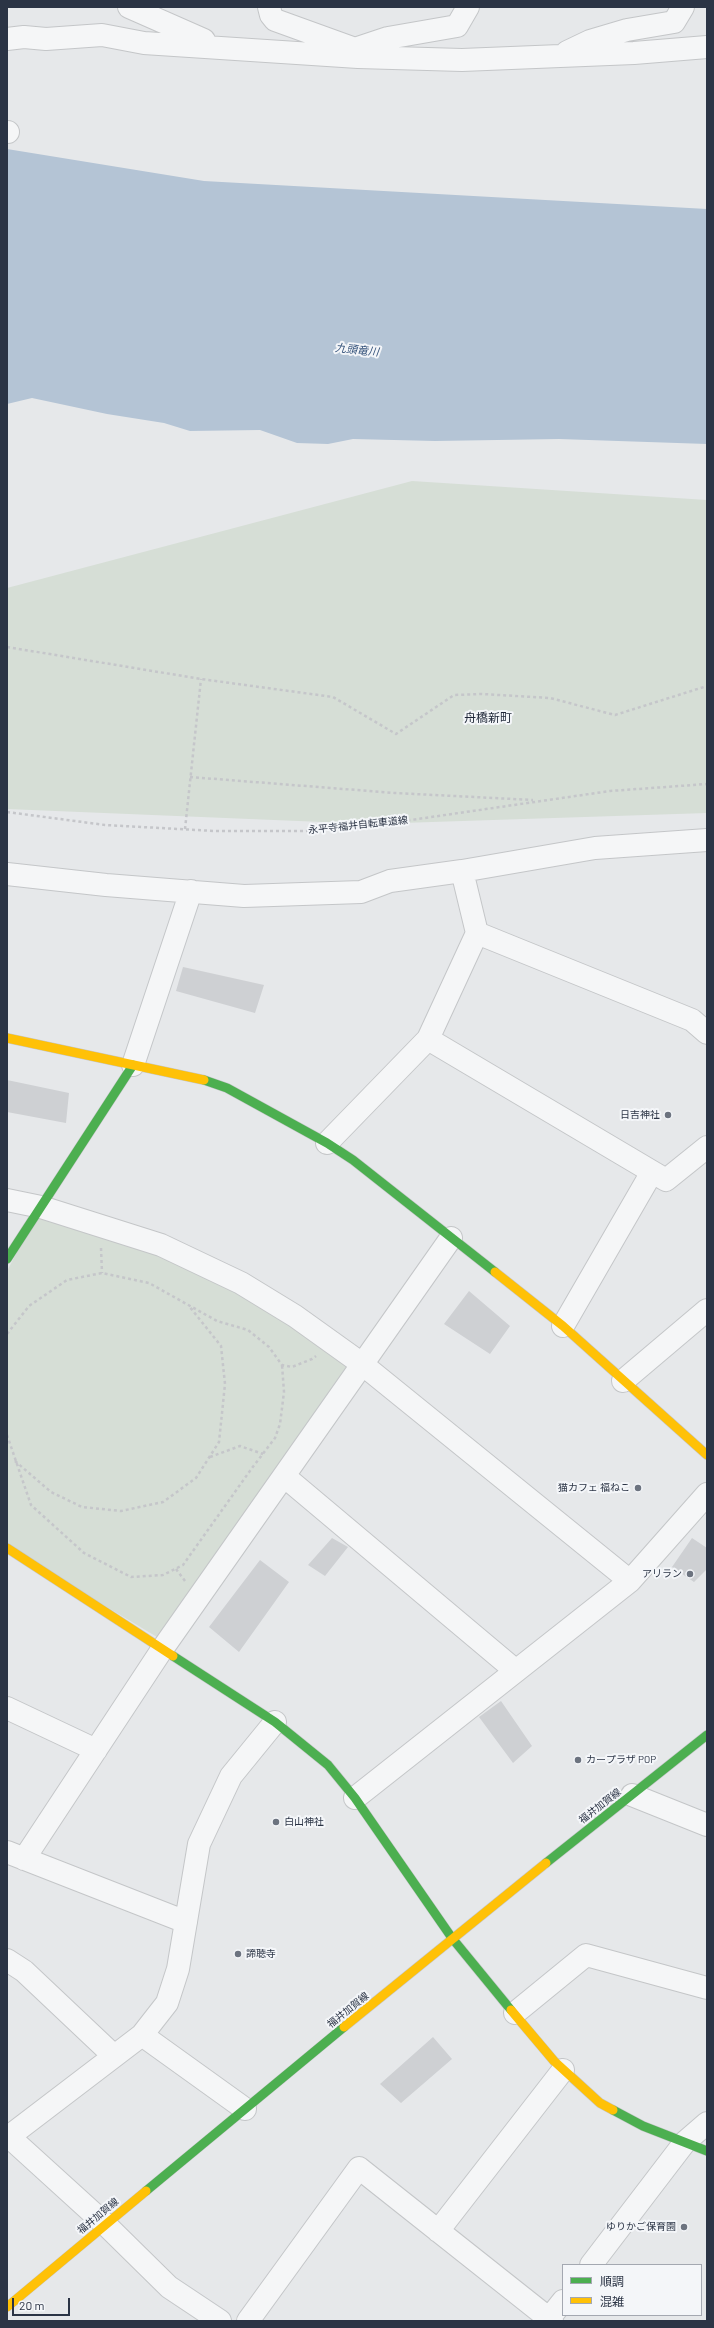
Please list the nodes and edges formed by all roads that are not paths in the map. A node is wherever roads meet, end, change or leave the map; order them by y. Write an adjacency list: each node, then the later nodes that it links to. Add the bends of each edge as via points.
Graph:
1 (129, 7): 6 (street, via 184,33)
2 (269, 7): 8 (street, via 270,15 275,20)
3 (468, 7): 8 (street, via 457,26 388,38)
4 (683, 7): 9 (street, via 674,22 627,30 590,41)
5 (7, 40): 6 (street, via 24,37 46,39 102,35 144,43)
6 (221, 46): 8 (street)
7 (707, 47): 9 (street)
8 (358, 53): 9 (street, via 462,60)
9 (559, 56)
10 (707, 840): 11 (street, via 595,848)
11 (462, 871): 13 (street, via 390,881 361,892 244,896); 14 (street)
12 (7, 874): 13 (street)
13 (191, 891): 18 (street)
14 (476, 933): 15 (street, via 692,1020); 17 (street)
15 (707, 1033)
16 (7, 1038): 18 (street)
17 (428, 1039): 19 (street); 21 (street)
18 (133, 1064): 19 (street, via 193,1076 227,1088); 23 (street)
19 (327, 1143): 24 (street, via 353,1160)
20 (707, 1147): 21 (street, via 666,1180)
21 (652, 1172): 27 (street)
22 (7, 1200): 23 (street)
23 (41, 1207): 25 (street); 28 (street, via 161,1245 241,1283 295,1316)
24 (451, 1238): 27 (street); 28 (street)
25 (7, 1259)
26 (707, 1310): 29 (street)
27 (563, 1326): 29 (street)
28 (362, 1364): 31 (street); 34 (street)
29 (623, 1381): 30 (street)
30 (707, 1454)
31 (284, 1476): 35 (street); 36 (street)
32 (707, 1494): 34 (street)
33 (7, 1548): 35 (street)
34 (630, 1581): 36 (street)
35 (163, 1648): 38 (street); 40 (street)
36 (516, 1671): 42 (street)
37 (7, 1708): 40 (street)
38 (275, 1722): 42 (street, via 328,1765); 45 (street, via 231,1776 199,1844)
39 (707, 1735): 41 (street, 福井加賀線)
40 (96, 1750): 44 (street)
41 (632, 1795): 43 (street); 46 (street, 福井加賀線)
42 (355, 1798): 46 (street)
43 (707, 1825)
44 (15, 1855): 45 (street)
45 (186, 1922): 50 (street, via 178,1969 166,2003)
46 (452, 1938): 49 (street); 53 (street, 福井加賀線)
47 (7, 1960): 51 (street, via 24,1971)
48 (707, 1988): 49 (street, via 586,1955)
49 (515, 2013): 52 (street)
50 (142, 2035): 51 (street); 53 (street)
51 (114, 2056): 55 (street)
52 (563, 2070): 56 (street, via 600,2103 643,2126); 59 (street)
53 (245, 2108): 58 (street, 福井加賀線)
54 (707, 2123): 56 (street)
55 (8, 2136): 58 (street)
56 (685, 2142): 57 (street); 60 (street)
57 (707, 2151)
58 (105, 2224): 62 (street, 福井加賀線); 64 (street, via 169,2287)
59 (438, 2231): 63 (street); 65 (street, via 359,2168)
60 (592, 2264)
61 (562, 2302): 63 (street)
62 (7, 2307)
63 (549, 2320)
64 (220, 2321)
65 (248, 2321)

